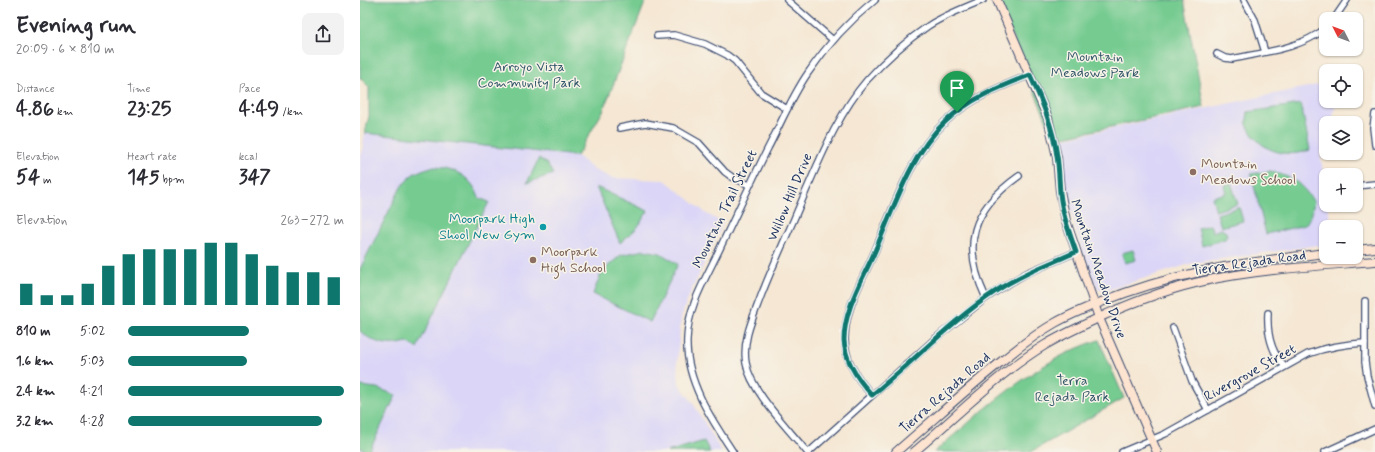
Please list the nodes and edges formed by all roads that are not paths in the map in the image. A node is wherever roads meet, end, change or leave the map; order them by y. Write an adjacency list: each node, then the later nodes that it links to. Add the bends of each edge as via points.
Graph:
1 (787, 0): 10 (street)
2 (875, 0): 10 (street, Mountain Trail Street)
3 (983, 0): 41 (street, Willow Hill Drive, via 929,26 897,50 855,96 827,144 752,319 745,348 746,365 750,376 760,394)
4 (997, 0): 13 (main road, Mountain Meadow Drive)
5 (1244, 0): 11 (street, via 1255,20)
6 (1346, 0): 7 (street)
7 (1338, 12)
8 (1319, 33): 11 (street, via 1288,47)
9 (657, 36): 14 (street, via 674,35 705,44 727,55 761,93)
10 (833, 40): 14 (street, Mountain Trail Street, via 807,74)
11 (1265, 52): 12 (street, via 1232,59)
12 (1217, 54)
13 (1030, 75): 24 (main road, Mountain Meadow Drive, via 1054,139 1058,156 1061,199); 35 (street, via 975,100 945,122 921,153 904,185 853,301 844,338 846,354 852,368)
14 (787, 109): 20 (street, Mountain Trail Street)
15 (1375, 114): 17 (street)
16 (620, 128): 20 (street, via 645,123 673,128 698,143 728,174)
17 (1375, 145)
18 (1019, 176): 27 (street, via 993,199 983,212 975,233 973,258)
19 (1375, 184): 21 (street)
20 (749, 185): 40 (street, Mountain Trail Street, via 696,297 691,310 687,339 688,361 698,390 710,417)
21 (1363, 185)
22 (1375, 248): 23 (main road)
23 (1363, 249)
24 (1076, 252): 27 (street, via 1027,273); 29 (main road, Mountain Meadow Drive)
25 (1319, 255): 29 (main road, Tierra Rejada Road, via 1203,270 1162,280)
26 (1375, 261): 31 (main road, Tierra Rejada Road, via 1260,271 1204,281 1144,298)
27 (986, 298): 35 (street)
28 (1365, 300): 33 (street)
29 (1095, 304): 31 (main road, Mountain Meadow Drive); 42 (main road, Tierra Rejada Road, via 1055,323 1017,349)
30 (1268, 313): 34 (street, via 1269,337 1279,361)
31 (1099, 318): 39 (main road, Mountain Meadow Drive); 43 (main road, Tierra Rejada Road, via 1044,345 1015,366)
32 (1174, 328): 37 (street, via 1192,381)
33 (1364, 343): 34 (street, Rivergrove Street, via 1321,349); 36 (street, via 1367,376)
34 (1285, 366): 37 (street, Rivergrove Street)
35 (872, 395): 41 (street)
36 (1375, 406)
37 (1208, 410): 39 (street, Rivergrove Street)
38 (1375, 429): 46 (street)
39 (1152, 440): 44 (street, Rivergrove Street); 45 (main road, Mountain Meadow Drive)
40 (733, 452)
41 (808, 452)
42 (896, 452)
43 (914, 452)
44 (1122, 452)
45 (1158, 452)
46 (1325, 452)

